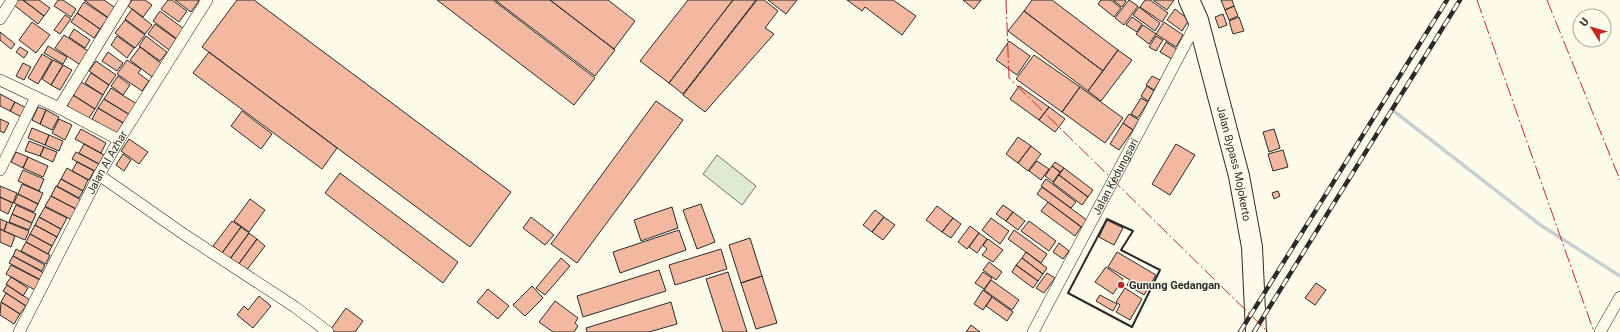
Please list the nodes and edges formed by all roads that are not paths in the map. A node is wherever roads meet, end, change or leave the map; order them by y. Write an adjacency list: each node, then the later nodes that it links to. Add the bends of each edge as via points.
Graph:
1 (12, 0): 5 (street)
2 (125, 0): 9 (street)
3 (207, 0): 10 (street, Jalan Al Azhar)
4 (1189, 0): 6 (highway, Jalan Bypass Mojokerto)
5 (0, 19)
6 (1198, 20): 16 (street, Jalan Kedungsari); 17 (highway, Jalan Bypass Mojokerto, via 1240,176 1252,247)
7 (0, 80): 8 (street)
8 (36, 97): 9 (street); 11 (street)
9 (59, 108): 10 (street)
10 (119, 140): 12 (street, Jalan Al Azhar)
11 (0, 170)
12 (99, 175): 14 (street, Jalan Al Azhar); 15 (street)
13 (1620, 298): 18 (street)
14 (19, 332)
15 (328, 332)
16 (1033, 332)
17 (1256, 332)
18 (1600, 332)

